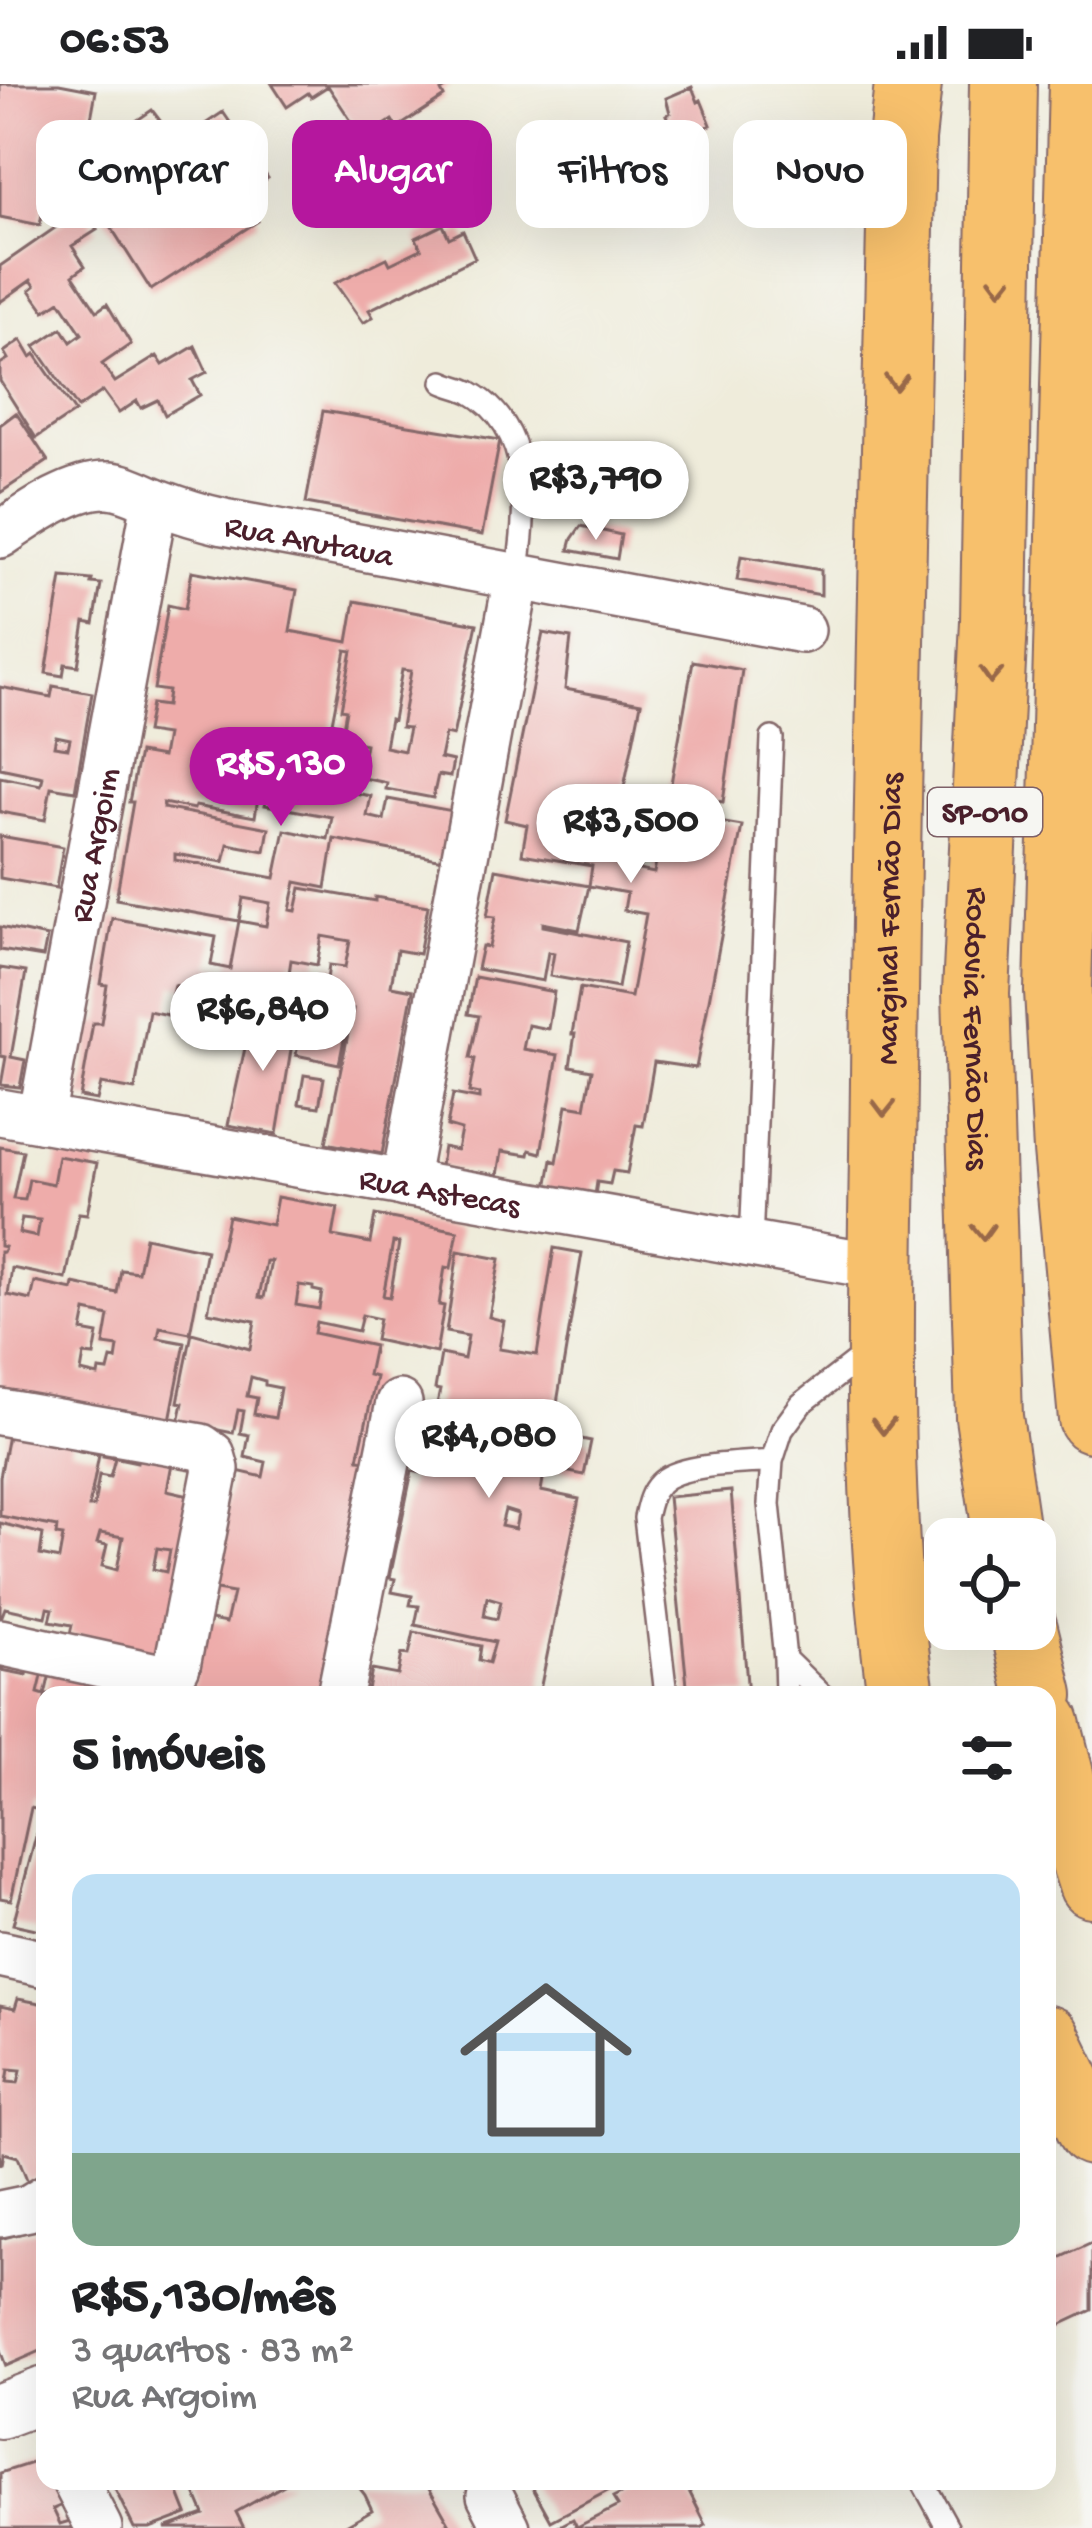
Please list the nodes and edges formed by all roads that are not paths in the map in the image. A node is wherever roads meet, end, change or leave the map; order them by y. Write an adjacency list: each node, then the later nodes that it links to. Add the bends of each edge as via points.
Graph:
1 (1003, 84): 19 (highway, Rodovia Fernão Dias / SP-010, one-way to 19, via 994,621 976,993 989,1417)
2 (1082, 84): 17 (highway, SP-010, via 1058,991)
3 (905, 112): 13 (highway, Marginal Fernão Dias / SP-010, one-way to 13)
4 (443, 382): 7 (lane, via 497,413 514,443 525,518)
5 (154, 501): 6 (street, Rua Arutaua, via 106,484 87,487); 7 (street, Rua Arutaua, via 224,522); 10 (street, Rua Argoim)
6 (0, 536)
7 (517, 577): 8 (street, Rua Arutaua); 11 (street)
8 (802, 630)
9 (772, 738): 12 (lane)
10 (20, 1115): 11 (street, Rua Astecas)
11 (404, 1184): 12 (street, Rua Astecas)
12 (751, 1244): 13 (street, Rua Astecas)
13 (882, 1268): 14 (highway, Marginal Fernão Dias / SP-010)
14 (883, 1340): 18 (lane, via 801,1404); 27 (highway, Marginal Fernão Dias / SP-010, one-way to 27, via 884,1503)
15 (399, 1403): 23 (street)
16 (0, 1412): 20 (street, via 201,1448 216,1468 172,1674)
17 (1092, 1419)
18 (772, 1461): 22 (lane); 24 (lane, via 680,1471 651,1495 645,1518)
19 (1004, 1518)
20 (0, 1642)
21 (1029, 1650): 28 (highway)
22 (785, 1659): 25 (lane); 26 (lane)
23 (342, 1686)
24 (665, 1686)
25 (786, 1686)
26 (813, 1686)
27 (901, 1686)
28 (1038, 1686)
29 (1056, 1759): 30 (highway)
30 (1092, 1884)
31 (0, 1954): 32 (street)
32 (36, 1962)
33 (1056, 2058): 34 (highway)
34 (1092, 2132)
35 (36, 2204): 36 (street)
36 (0, 2214)
37 (80, 2490): 39 (street)
38 (927, 2490): 40 (lane)
39 (99, 2528)
40 (948, 2528)

